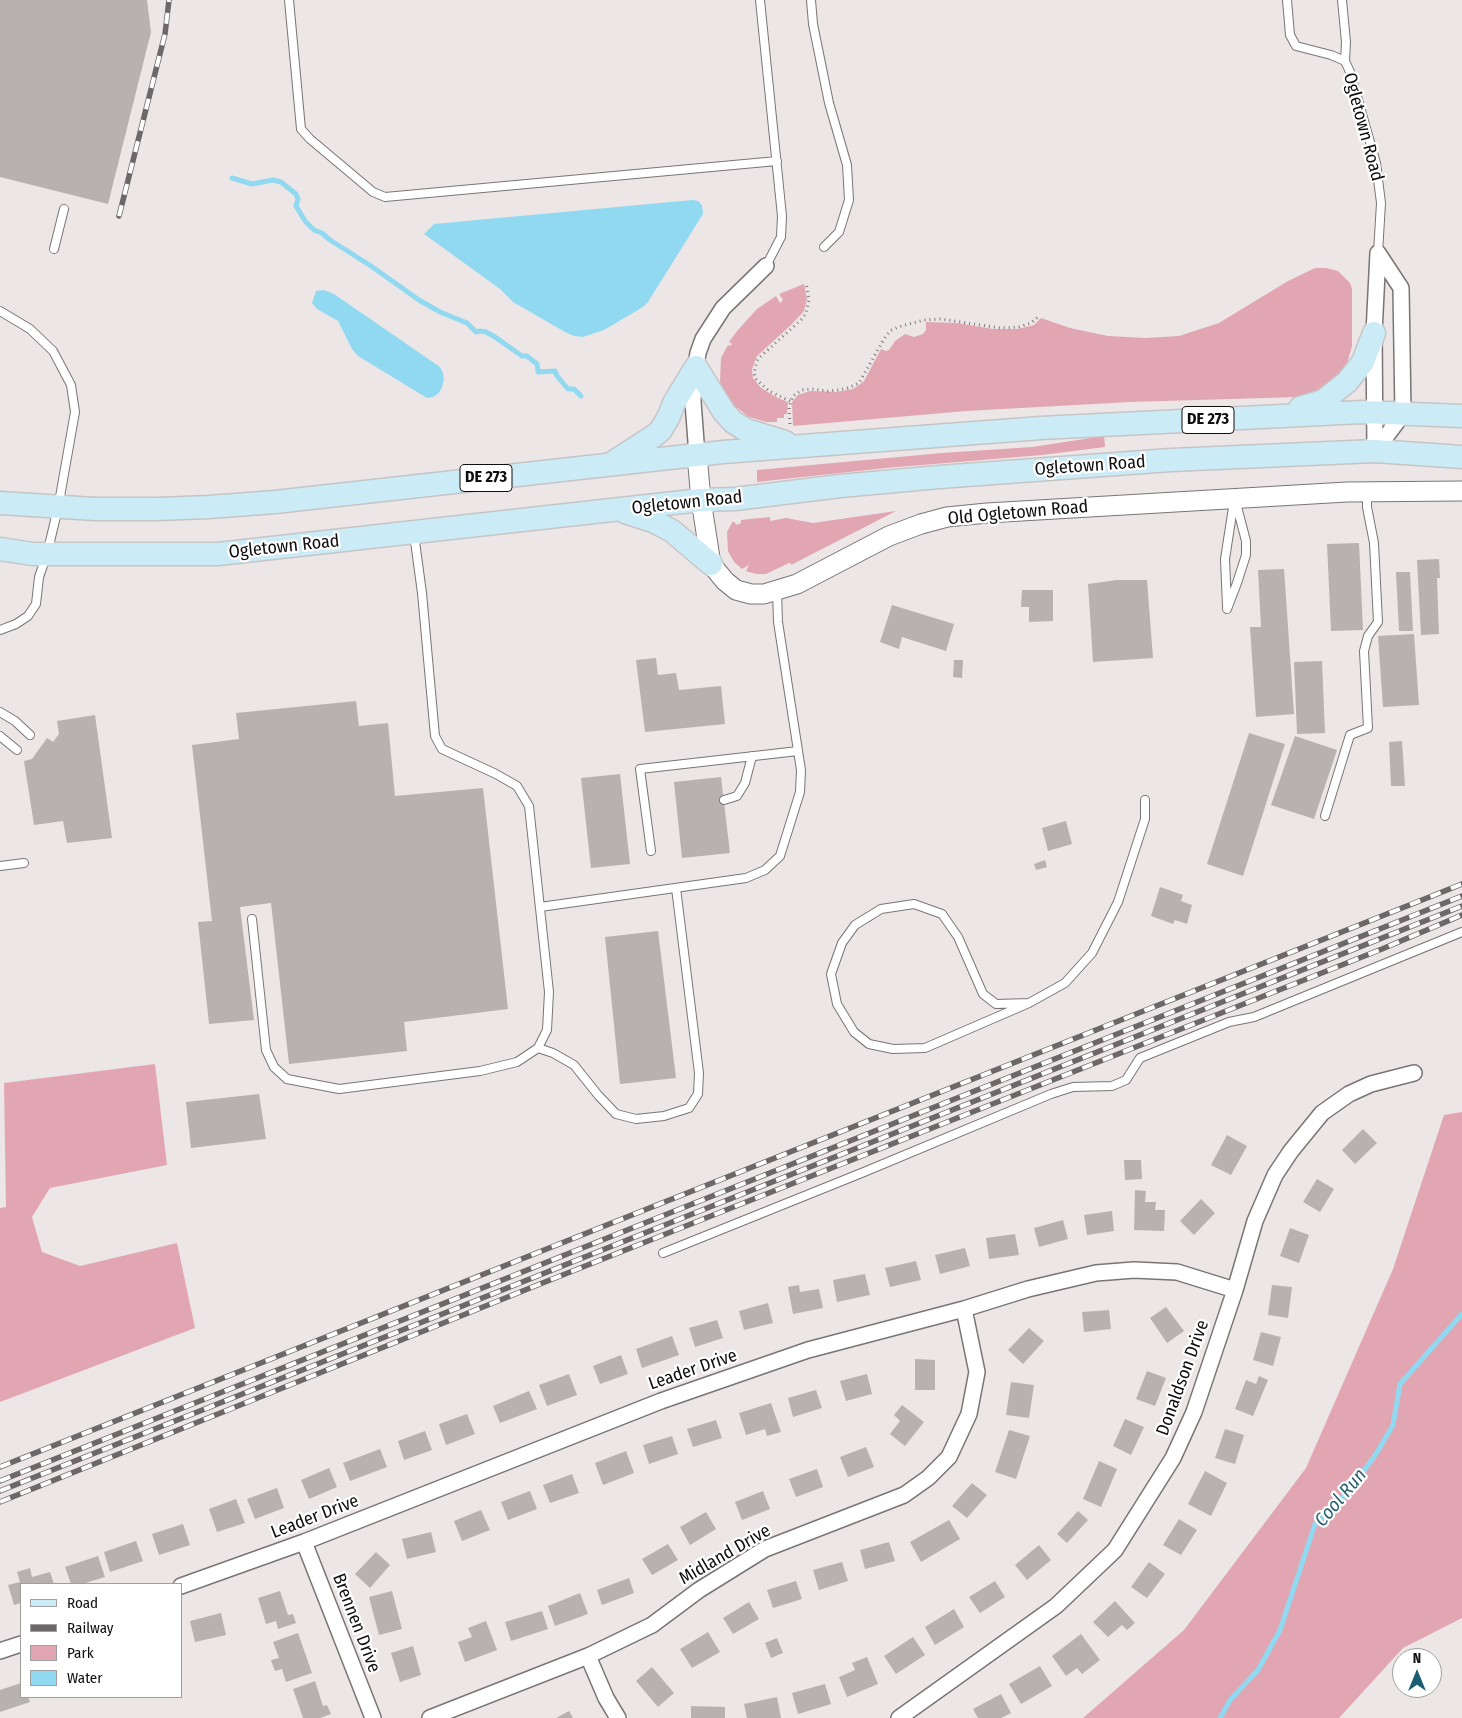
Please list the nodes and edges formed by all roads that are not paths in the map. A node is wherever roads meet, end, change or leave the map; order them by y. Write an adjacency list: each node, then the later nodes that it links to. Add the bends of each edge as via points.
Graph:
1 (289, 0): 7 (lane, via 301,129 373,192 386,197)
2 (760, 0): 7 (lane)
3 (811, 0): 9 (lane, via 829,103 847,165 849,200 840,232)
4 (1287, 0): 6 (lane, Ogletown Road, via 1290,35 1296,46 1331,54)
5 (1342, 0): 6 (lane, Ogletown Road)
6 (1345, 61): 11 (lane, Ogletown Road, via 1376,163 1381,203)
7 (777, 162): 12 (lane, via 781,237)
8 (64, 209): 10 (lane)
9 (824, 246)
10 (54, 249)
11 (1378, 253): 14 (street, Ogletown Road); 17 (street, via 1400,288)
12 (766, 266): 15 (street, via 723,308 702,339)
13 (0, 311): 30 (lane, via 30,329 53,351 71,386 75,412)
14 (1374, 333): 16 (street, Ogletown Road); 18 (main road, via 1363,362 1348,382 1323,401)
15 (696, 367): 20 (main road, via 733,422 746,430); 22 (street, via 692,402); 24 (main road, via 661,430)
16 (1375, 413): 17 (main road, DE 273); 18 (main road, DE 273); 21 (street, Ogletown Road)
17 (1403, 414): 19 (main road, DE 273); 21 (street)
18 (1272, 416): 20 (main road, DE 273, via 1041,428)
19 (1462, 416)
20 (795, 446): 22 (main road, DE 273)
21 (1374, 451): 23 (main road, Ogletown Road / DE 273); 28 (main road, Ogletown Road / DE 273, via 1171,460 939,477)
22 (697, 455): 24 (main road, DE 273); 28 (street, Old Ogletown Road)
23 (1462, 457)
24 (608, 464): 30 (main road, DE 273, via 247,504 158,509)
25 (1368, 491): 26 (street, Old Ogletown Road); 27 (street, Old Ogletown Road); 46 (lane, via 1378,622 1368,636 1364,651 1368,728 1350,735)
26 (1462, 492)
27 (1235, 498): 27 (lane, via 1225,559 1227,609 1246,555 1246,540); 36 (street, Old Ogletown Road, via 947,517 889,536 797,584)
28 (701, 500): 31 (main road, Ogletown Road / DE 273); 35 (street, Old Ogletown Road)
29 (0, 503): 30 (main road, DE 273)
30 (58, 508): 34 (lane)
31 (619, 510): 32 (main road, Ogletown Road / DE 273); 35 (main road, via 654,521 672,531)
32 (414, 532): 34 (main road, Ogletown Road / DE 273, via 218,554); 51 (lane, via 435,736 442,750 516,786 529,806)
33 (0, 550): 34 (main road, Ogletown Road / DE 273)
34 (47, 554): 37 (lane, via 39,577 36,604 28,616)
35 (712, 564): 36 (street, Old Ogletown Road, via 725,582 736,590 751,594)
36 (777, 591): 42 (lane, via 778,622)
37 (0, 630)
38 (0, 712): 39 (lane)
39 (30, 735)
40 (0, 736): 41 (lane)
41 (17, 750)
42 (798, 751): 43 (lane); 50 (lane, via 800,792 780,856 765,870 746,878)
43 (752, 756): 44 (lane, via 738,796); 47 (lane, via 640,769)
44 (724, 800)
45 (1145, 800): 54 (lane, via 1145,819 1118,902 1092,953 1065,983)
46 (1325, 816)
47 (650, 851)
48 (24, 863): 49 (lane)
49 (0, 866)
50 (676, 888): 51 (lane); 55 (lane, via 699,1073 698,1094 689,1108 664,1116 636,1119 616,1114 574,1065)
51 (540, 907): 55 (lane, via 549,992 547,1030)
52 (252, 919): 55 (lane, via 266,1050 274,1067 287,1078 339,1089 349,1088 480,1071 517,1062)
53 (1462, 932): 57 (lane, via 1254,1017 1229,1022 1140,1058 1126,1080 1112,1086 1073,1087 1051,1094)
54 (1029, 1003): 54 (lane, via 925,1048 893,1049 869,1044 854,1032 837,1004 831,974 842,942 855,925 882,909 914,904 942,914 958,937 983,994 996,1004)
55 (538, 1048)
56 (1414, 1073): 58 (street, Donaldson Drive, via 1371,1084 1349,1094 1322,1113 1275,1176 1255,1221)
57 (663, 1253)
58 (1235, 1290): 59 (street, Leader Drive, via 1177,1272 1134,1270 1096,1273); 68 (street, Donaldson Drive, via 1194,1412 1172,1458 1115,1550 1056,1606)
59 (964, 1309): 60 (street, Leader Drive, via 808,1350 660,1400); 64 (street, Midland Drive, via 976,1372 969,1414 949,1457 928,1478 904,1495 765,1550 699,1590 652,1625)
60 (304, 1542): 61 (street, Leader Drive); 65 (street, Brennen Drive)
61 (182, 1586)
62 (20, 1644): 63 (street)
63 (0, 1651)
64 (588, 1656): 66 (street, Midland Drive); 67 (street)
65 (373, 1718)
66 (430, 1718)
67 (618, 1718)
68 (899, 1718)

